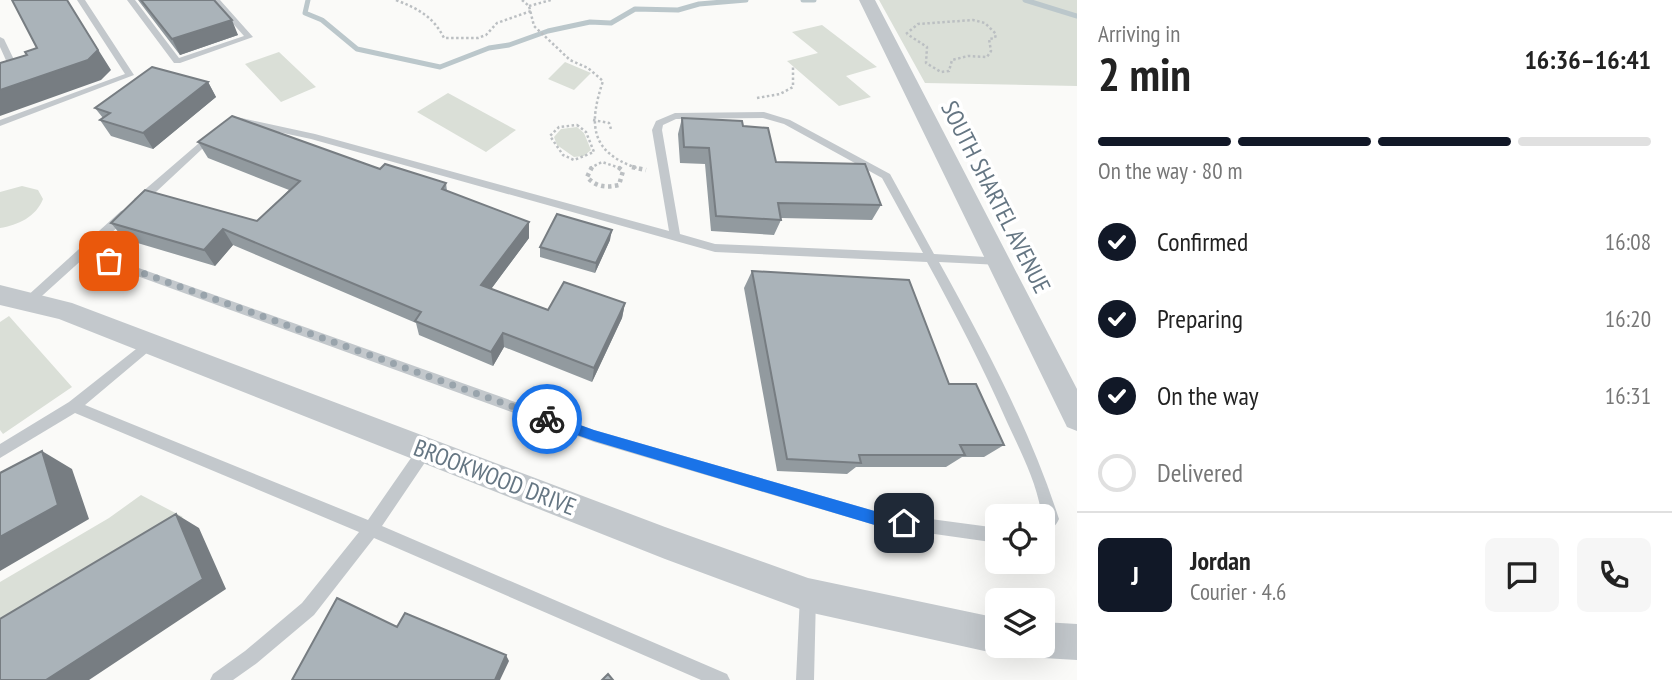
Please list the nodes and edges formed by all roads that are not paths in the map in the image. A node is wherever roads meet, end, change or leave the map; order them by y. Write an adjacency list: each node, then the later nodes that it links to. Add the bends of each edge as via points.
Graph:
1 (81, 0): 7 (lane, via 130,75)
2 (131, 0): 3 (lane, via 177,61 249,37)
3 (216, 0)
4 (868, 2): 11 (street, SOUTH SHARTEL AVENUE)
5 (0, 38): 6 (lane, via 14,68)
6 (0, 73)
7 (0, 123)
8 (675, 237): 9 (lane, via 312,135 237,120 222,126); 10 (lane, via 715,248); 10 (lane, via 659,123 675,116 753,116 787,122 886,176)
9 (83, 252): 12 (lane); 20 (lane, via 594,436 878,519)
10 (931, 258): 11 (lane); 18 (lane, via 981,349)
11 (1000, 261): 15 (street, SOUTH SHARTEL AVENUE)
12 (14, 298): 13 (street, BROOKWOOD DRIVE, via 63,310)
13 (150, 343): 14 (lane); 16 (street, BROOKWOOD DRIVE)
14 (74, 406): 17 (lane); 19 (lane)
15 (1077, 418)
16 (425, 450): 19 (lane); 21 (street, BROOKWOOD DRIVE)
17 (0, 452)
18 (1047, 504)
19 (372, 528): 25 (lane, via 308,609); 26 (lane)
20 (985, 535)
21 (808, 595): 22 (street, BROOKWOOD DRIVE); 27 (lane)
22 (985, 633)
23 (1055, 640): 24 (street)
24 (1077, 642)
25 (219, 680)
26 (721, 680)
27 (805, 680)

